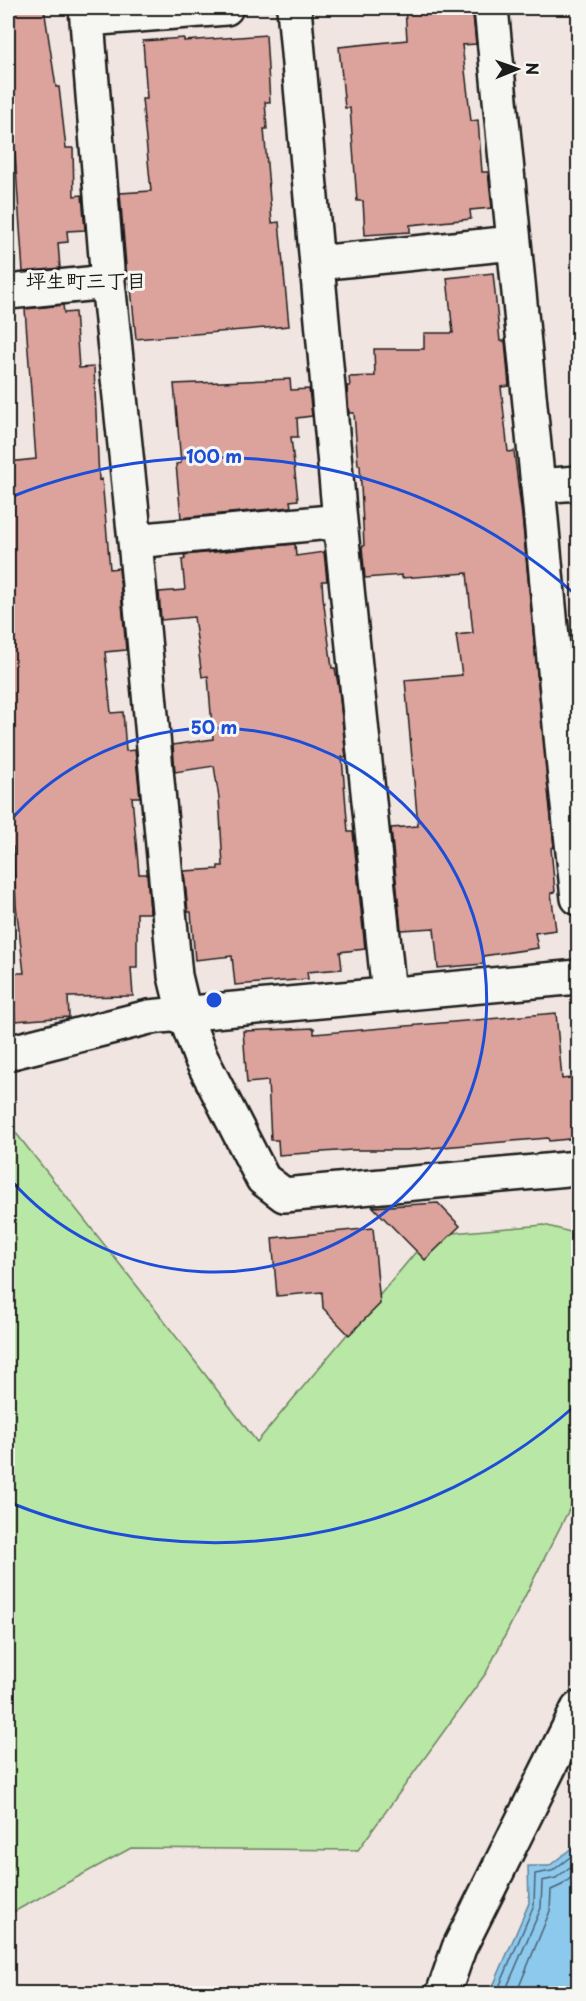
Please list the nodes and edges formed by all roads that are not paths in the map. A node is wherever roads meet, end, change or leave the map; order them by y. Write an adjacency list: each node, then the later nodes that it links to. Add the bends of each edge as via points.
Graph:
1 (226, 8): 4 (street)
2 (294, 8): 6 (street)
3 (491, 8): 5 (street)
4 (87, 13): 7 (street)
5 (513, 243): 6 (street); 10 (street)
6 (317, 262): 11 (street)
7 (108, 282): 8 (street); 12 (street)
8 (8, 292)
9 (579, 483): 10 (street)
10 (538, 486): 13 (street)
11 (340, 521): 12 (street); 16 (street)
12 (135, 541): 17 (street, via 175,976)
13 (571, 767): 14 (street)
14 (579, 898)
15 (579, 976): 16 (street)
16 (389, 994): 17 (street)
17 (184, 1013): 18 (street, via 149,1017); 19 (street, via 201,1056 263,1179 284,1195)
18 (8, 1053)
19 (579, 1168)
20 (579, 1708): 21 (street, via 459,1948)
21 (443, 1994)

